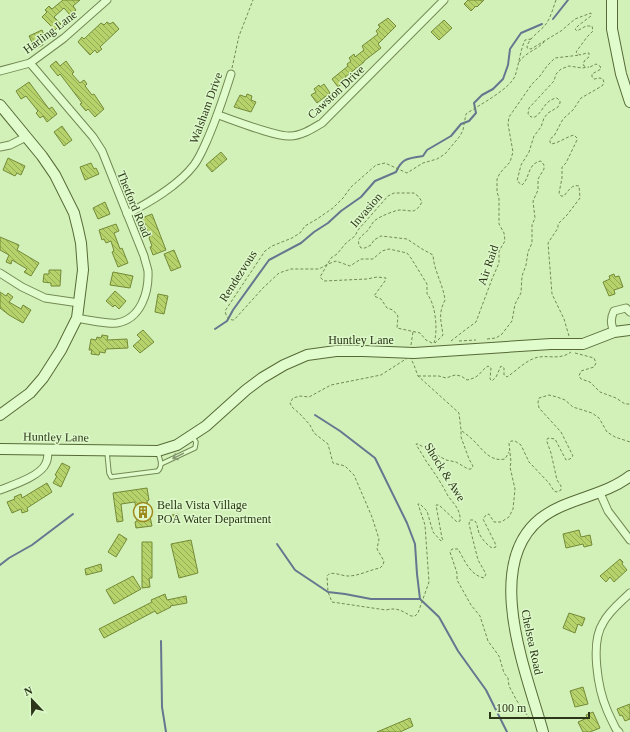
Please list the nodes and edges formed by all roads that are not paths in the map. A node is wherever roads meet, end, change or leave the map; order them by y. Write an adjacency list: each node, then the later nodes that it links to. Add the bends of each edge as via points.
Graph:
1 (107, 0): 4 (street, Harling Lane, via 64,38)
2 (444, 0): 9 (street, Cawston Drive, via 322,123 311,129 290,136 272,133)
3 (612, 0): 7 (street, via 612,29)
4 (30, 63): 5 (street, Harling Lane); 12 (street, Thetford Road, via 93,137 102,152)
5 (0, 71)
6 (231, 74): 9 (street, Walsham Drive)
7 (630, 102)
8 (0, 105): 10 (street)
9 (218, 115): 12 (street, Walsham Drive, via 200,157 193,166 169,189)
10 (26, 137): 11 (street); 14 (street, via 55,174 74,213 81,243 83,270)
11 (0, 147)
12 (127, 214): 16 (street, Thetford Road, via 148,271 143,301 129,319 116,323)
13 (0, 273): 14 (street, via 45,298)
14 (79, 303): 16 (street)
15 (630, 312): 18 (street, via 626,308 614,311 611,318)
16 (77, 318): 19 (street, via 43,378 30,393)
17 (630, 330): 18 (street, Huntley Lane)
18 (614, 332): 20 (street, Huntley Lane, via 583,344 571,345 551,344 418,353 336,351 307,355 262,378)
19 (0, 415)
20 (192, 436): 24 (street, Huntley Lane, via 177,445); 25 (lane, one-way to 25, via 196,442 195,448)
21 (0, 449): 22 (street, Huntley Lane)
22 (48, 450): 23 (street, Huntley Lane); 27 (street, via 46,464 42,469)
23 (106, 450): 24 (street, Huntley Lane); 25 (lane, via 111,477 158,471)
24 (158, 451): 25 (lane)
25 (161, 464)
26 (630, 476): 28 (street, Chelsea Road)
27 (0, 490)
28 (600, 493): 29 (street, via 608,511); 31 (street, Chelsea Road, via 570,502 540,519 524,536 514,563 511,602 516,637)
29 (630, 540)
30 (630, 594): 32 (street, via 602,623 596,638 600,683 606,709)
31 (543, 732)
32 (619, 732)

